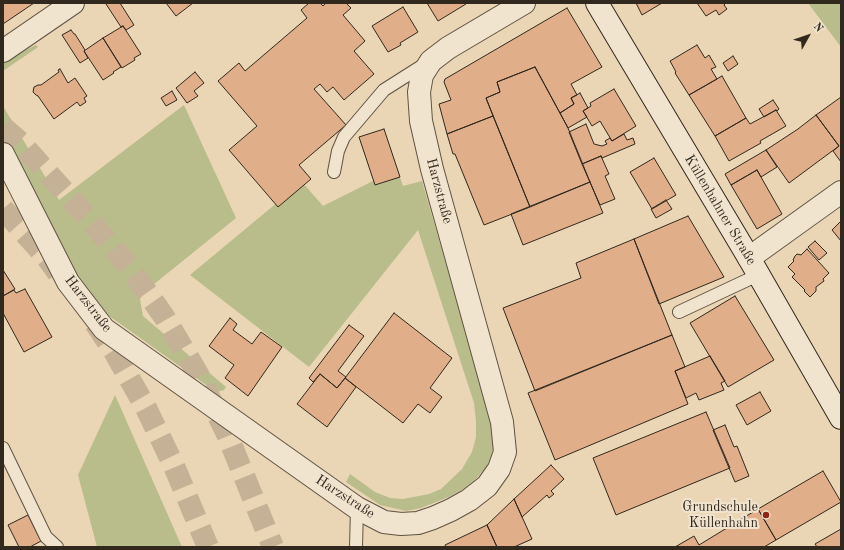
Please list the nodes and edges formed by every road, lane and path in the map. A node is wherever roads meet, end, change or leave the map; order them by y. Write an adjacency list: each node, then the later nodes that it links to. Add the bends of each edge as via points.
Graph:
1 (73, 3): 4 (street)
2 (524, 3): 5 (street, Harzstraße)
3 (597, 3): 9 (street, Küllenhahner Straße)
4 (3, 51)
5 (431, 60): 7 (lane, via 384,90 344,138 338,151); 13 (street, Harzstraße, via 422,76 419,92 422,121 432,169 502,422 505,452 499,469 487,486 470,500 433,518 418,523 384,522)
6 (3, 154): 13 (street, Harzstraße, via 68,282 104,329)
7 (334, 172)
8 (841, 192): 9 (street)
9 (754, 266): 10 (lane); 11 (street, Küllenhahner Straße)
10 (679, 312)
11 (841, 418)
12 (3, 448): 14 (lane, via 46,537)
13 (357, 508): 15 (lane)
14 (57, 547)
15 (356, 547)

